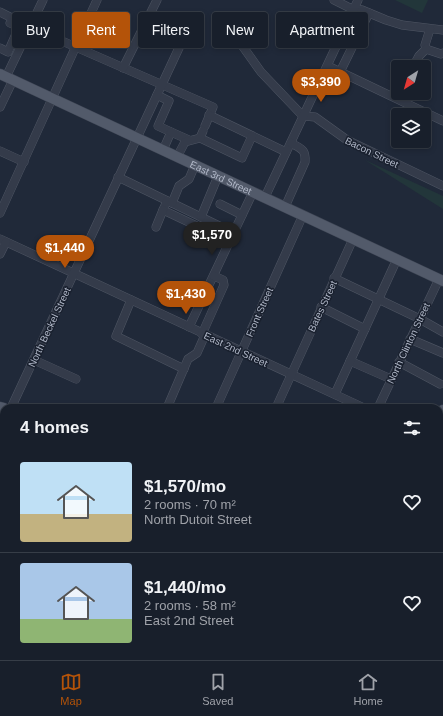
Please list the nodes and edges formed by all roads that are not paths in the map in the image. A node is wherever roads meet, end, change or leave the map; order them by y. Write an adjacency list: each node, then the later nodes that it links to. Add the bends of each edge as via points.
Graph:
1 (43, 0): 8 (street)
2 (97, 0): 9 (street)
3 (157, 0): 29 (street)
4 (334, 0): 6 (street)
5 (358, 0): 6 (street)
6 (354, 9): 10 (street); 28 (street)
7 (0, 12): 13 (street)
8 (37, 12)
9 (92, 12)
10 (364, 12)
11 (368, 13): 15 (street, via 402,25)
12 (0, 19): 14 (street)
13 (12, 20)
14 (12, 23)
15 (430, 29): 16 (street); 25 (street)
16 (443, 30)
17 (12, 43): 18 (street, via 8,52)
18 (0, 48)
19 (20, 48): 31 (street)
20 (77, 48): 35 (street)
21 (79, 48): 29 (street)
22 (179, 48): 32 (street, North Beckel Street)
23 (244, 48): 39 (street, via 270,83)
24 (351, 48): 30 (street)
25 (426, 49): 26 (street); 27 (street)
26 (443, 53)
27 (417, 60)
28 (328, 66): 30 (street); 39 (street)
29 (124, 68): 32 (street)
30 (340, 72): 33 (street)
31 (6, 77): 35 (main road, East 3rd Street); 37 (street)
32 (162, 85): 34 (street, North Beckel Street); 38 (street, via 213,107)
33 (391, 93)
34 (158, 95): 41 (street, via 169,101 158,126); 44 (street, North Beckel Street)
35 (53, 99): 44 (main road, East 3rd Street); 51 (street)
36 (406, 100): 40 (street)
37 (0, 107)
38 (210, 116): 42 (street); 43 (street)
39 (304, 116): 46 (street); 55 (street, Bacon Street, via 315,117 347,140)
40 (443, 121)
41 (171, 132): 45 (street); 47 (street)
42 (203, 132): 43 (street, via 242,158); 45 (street, via 196,140)
43 (252, 136): 49 (street)
44 (137, 138): 47 (main road, East 3rd Street); 54 (street, North Beckel Street)
45 (190, 140): 50 (street, via 185,142)
46 (291, 143): 49 (street); 60 (street, via 303,150 305,162)
47 (163, 150): 50 (main road, East 3rd Street)
48 (0, 151): 51 (street)
49 (286, 152): 57 (street)
50 (177, 156): 52 (main road, East 3rd Street)
51 (24, 162): 62 (street)
52 (195, 165): 53 (main road, East 3rd Street); 58 (street, via 189,179 180,186)
53 (218, 176): 56 (main road, East 3rd Street); 65 (street)
54 (118, 178): 58 (street); 73 (street, North Beckel Street)
55 (443, 186)
56 (253, 192): 57 (main road, East 3rd Street); 63 (street)
57 (265, 198): 60 (main road, East 3rd Street)
58 (169, 202): 61 (street); 65 (street)
59 (220, 204): 63 (street)
60 (285, 207): 64 (main road, East 3rd Street)
61 (163, 210): 66 (street); 67 (street, via 218,236)
62 (0, 213)
63 (242, 215): 68 (street)
64 (303, 216): 69 (main road, East 3rd Street); 86 (street, Front Street)
65 (201, 217): 67 (street)
66 (156, 227)
67 (222, 227): 68 (street)
68 (234, 233): 74 (street)
69 (353, 239): 72 (main road, East 3rd Street); 75 (street, Bates Street)
70 (3, 240): 71 (street); 73 (street, East 2nd Street)
71 (0, 254)
72 (397, 259): 76 (main road, East 3rd Street); 78 (street)
73 (74, 273): 77 (street, East 2nd Street); 88 (street, North Beckel Street)
74 (214, 276): 81 (street); 84 (street, via 223,280 224,284)
75 (334, 278): 78 (street); 79 (street, Bates Street)
76 (441, 280): 80 (street, North Clinton Street)
77 (132, 300): 81 (street, East 2nd Street); 91 (street, via 116,336)
78 (378, 300): 80 (street); 82 (street)
79 (321, 307): 82 (street); 92 (street, Bates Street)
80 (420, 319): 83 (street); 85 (street, North Clinton Street)
81 (190, 327): 84 (street, East 2nd Street)
82 (365, 329): 89 (street)
83 (443, 332)
84 (204, 334): 86 (street, East 2nd Street); 91 (street, via 197,353 188,359)
85 (410, 339): 87 (street); 90 (street, North Clinton Street)
86 (241, 351): 92 (street, East 2nd Street); 99 (street, Front Street)
87 (443, 353)
88 (34, 360): 93 (street); 97 (street, North Beckel Street)
89 (350, 361): 94 (street); 96 (street)
90 (399, 362): 94 (street, North Clinton Street); 95 (street)
91 (184, 369): 98 (street)
92 (291, 374): 96 (street, East 2nd Street); 100 (street, Bates Street)
93 (76, 379)
94 (391, 379): 102 (street, North Clinton Street)
95 (442, 381)
96 (335, 394): 101 (street, East 2nd Street)
97 (13, 404)
98 (169, 404)
99 (218, 404)
100 (278, 404)
101 (356, 404)
102 (380, 404)

